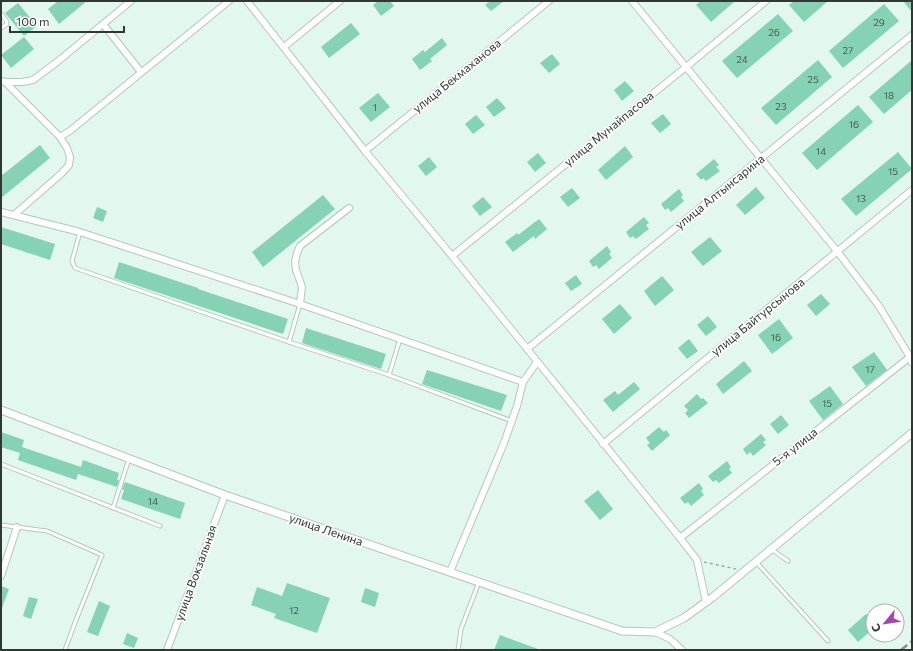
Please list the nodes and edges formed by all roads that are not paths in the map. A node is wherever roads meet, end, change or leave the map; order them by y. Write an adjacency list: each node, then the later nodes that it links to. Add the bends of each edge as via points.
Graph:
1 (131, 1): 9 (street)
2 (229, 1): 14 (street)
3 (247, 1): 12 (street)
4 (340, 1): 12 (street)
5 (549, 1): 17 (street, улица Бекмаханова)
6 (632, 1): 13 (street)
7 (766, 1): 13 (street, улица Мунайпасова)
8 (1, 14): 10 (lane, via 7,24)
9 (103, 24): 14 (street); 15 (street, via 33,80)
10 (1, 28)
11 (912, 35): 18 (street, улица Алтынсарина)
12 (284, 48): 17 (street)
13 (686, 67): 18 (street); 25 (street, улица Мунайпасова)
14 (141, 72): 16 (street)
15 (3, 81): 16 (street)
16 (60, 137): 22 (street, via 70,157 69,165)
17 (365, 151): 25 (street)
18 (761, 158): 24 (street); 29 (street, улица Алтынсарина)
19 (912, 190): 24 (street, улица Байтурсынова)
20 (348, 208): 26 (street, via 300,246 295,262 302,287)
21 (1, 212): 22 (street)
22 (14, 215): 23 (street)
23 (80, 232): 26 (street); 28 (lane, via 72,261 75,268)
24 (837, 251): 30 (street, via 879,306); 37 (street, улица Байтурсынова)
25 (452, 256): 29 (street)
26 (300, 304): 27 (street); 28 (lane)
27 (400, 339): 32 (lane); 33 (street)
28 (289, 342): 32 (lane)
29 (527, 349): 31 (street)
30 (911, 360): 45 (street, 5-я улица)
31 (537, 362): 33 (street); 37 (street)
32 (389, 375): 35 (lane)
33 (523, 382): 35 (street)
34 (1, 410): 38 (street, улица Ленина)
35 (512, 421): 49 (street)
36 (912, 433): 46 (street)
37 (603, 444): 45 (street)
38 (129, 459): 40 (street, улица Ленина); 41 (lane)
39 (1, 464): 41 (lane)
40 (224, 495): 49 (street, улица Ленина); 56 (street, улица Вокзальная)
41 (113, 508): 43 (lane)
42 (1, 525): 44 (lane)
43 (160, 526)
44 (17, 527): 50 (street); 55 (lane, via 47,531 102,555)
45 (680, 538): 52 (street, via 697,560)
46 (771, 549): 47 (lane); 48 (street)
47 (788, 561)
48 (756, 562): 52 (street); 54 (lane)
49 (450, 572): 51 (street, улица Ленина)
50 (1, 576)
51 (479, 582): 53 (street, улица Ленина, via 622,631); 57 (lane, via 461,630)
52 (706, 602): 53 (street, via 684,618)
53 (655, 632): 58 (street, via 670,639)
54 (828, 641)
55 (65, 650)
56 (167, 650)
57 (458, 650)
58 (682, 650)

